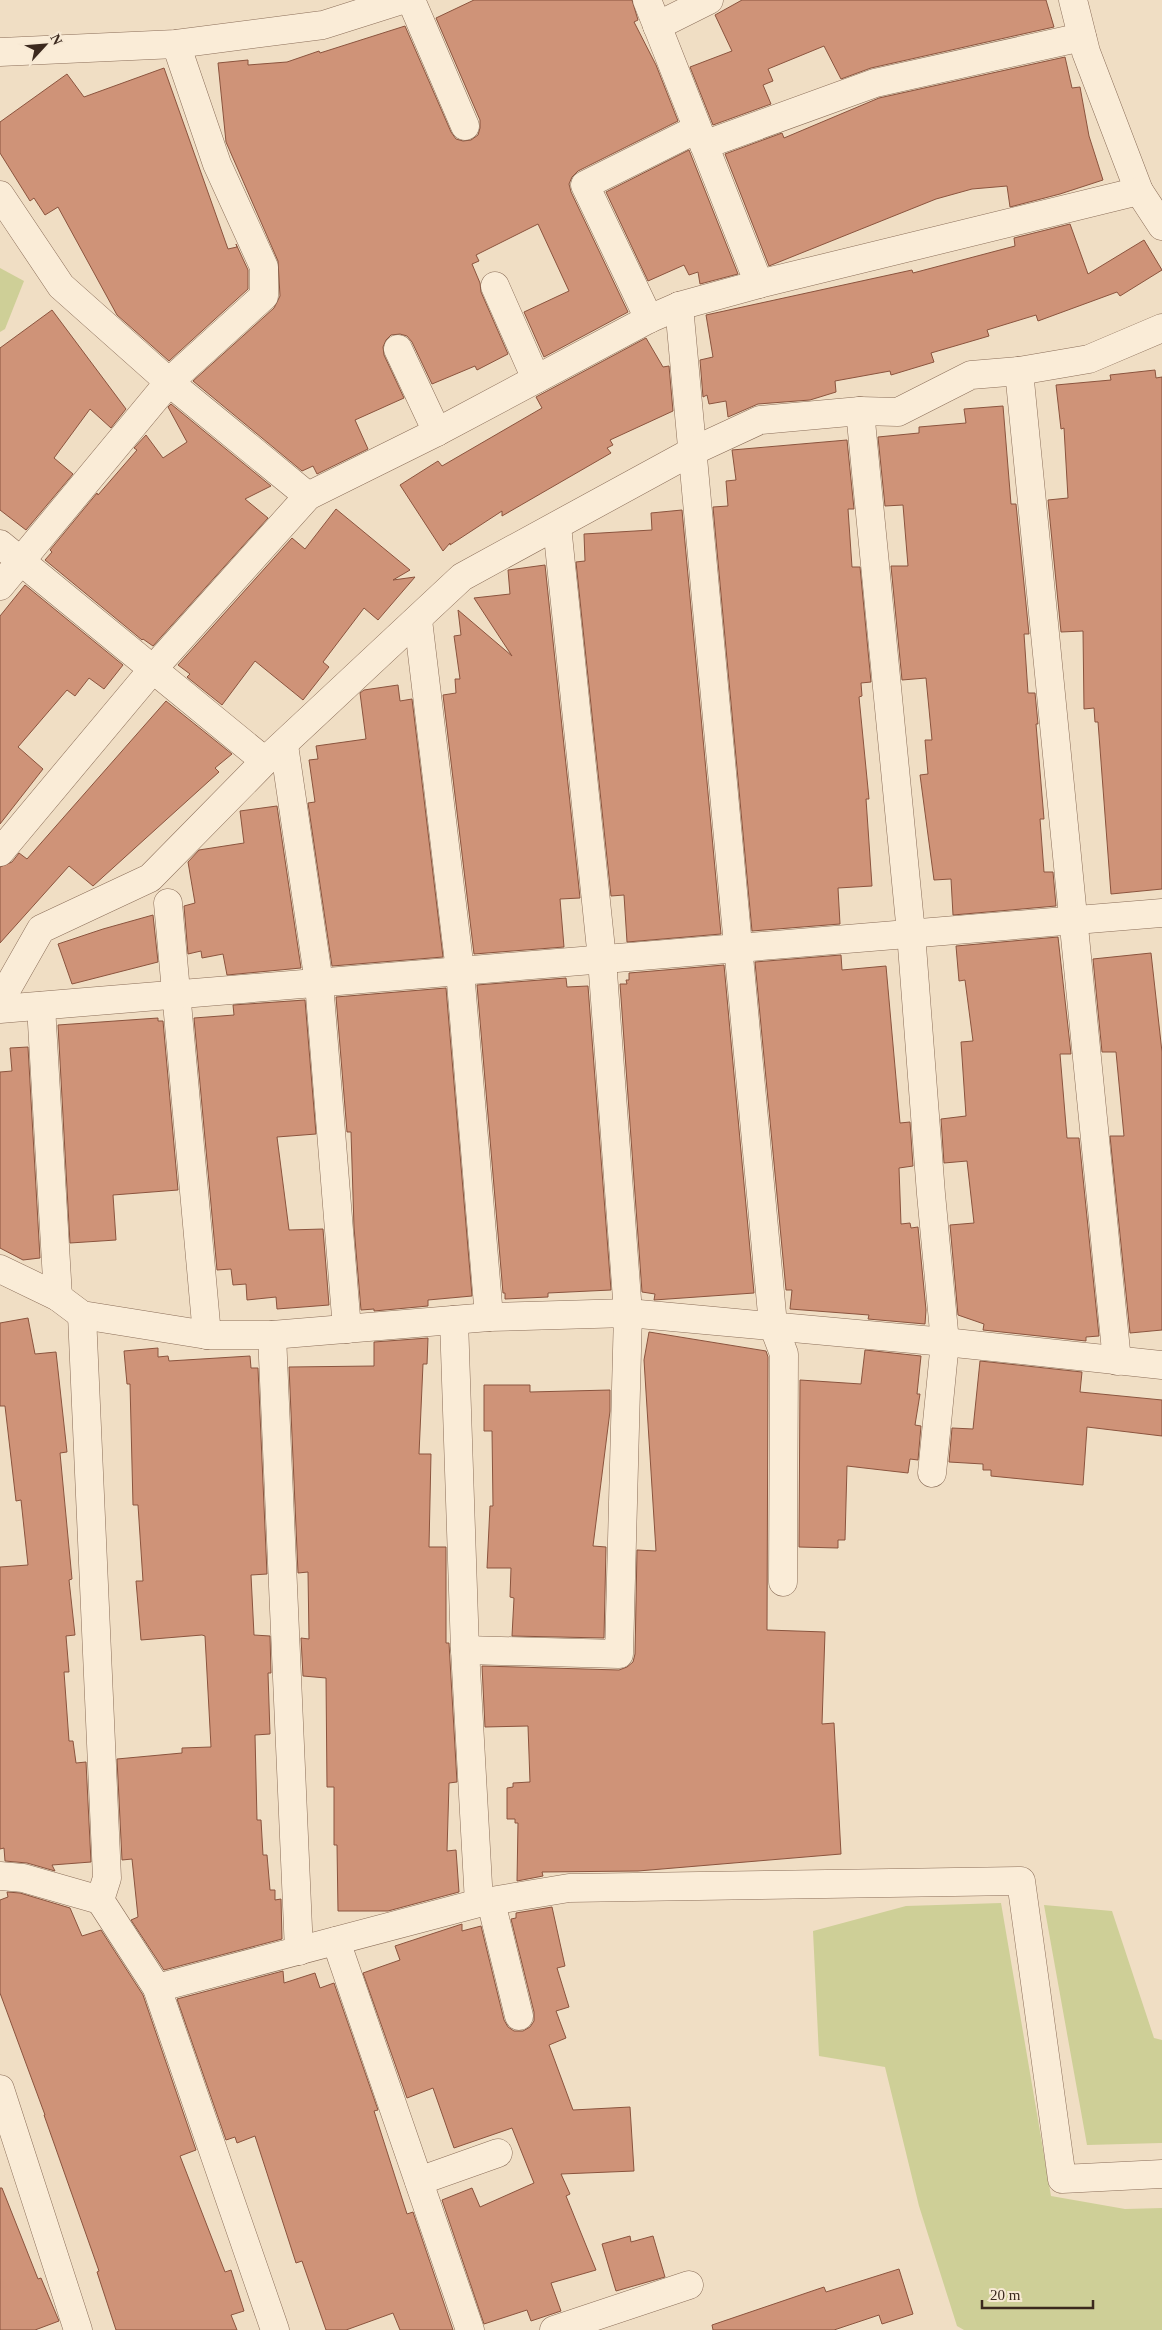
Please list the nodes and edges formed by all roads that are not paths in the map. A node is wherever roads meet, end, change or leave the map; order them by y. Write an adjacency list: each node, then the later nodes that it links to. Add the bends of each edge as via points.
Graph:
1 (402, 0): 8 (street, via 323,25)
2 (411, 0): 10 (street)
3 (647, 0): 6 (street)
4 (709, 0): 6 (street)
5 (1073, 0): 7 (street)
6 (657, 26): 11 (street)
7 (1082, 36): 11 (street, via 875,83); 12 (street)
8 (176, 44): 9 (street); 23 (street, via 217,164 264,267 264,296)
9 (0, 52)
10 (465, 126)
11 (701, 137): 15 (street); 18 (street, via 585,185)
12 (1139, 190): 14 (street); 15 (street)
13 (0, 195): 23 (street, via 61,286)
14 (1162, 226)
15 (759, 284): 17 (street)
16 (495, 286): 22 (street)
17 (679, 306): 18 (street); 26 (street)
18 (649, 319): 22 (street)
19 (1162, 328): 21 (street, via 1090,359)
20 (398, 349): 25 (street)
21 (1019, 371): 24 (street, via 971,375 898,412); 38 (street)
22 (536, 379): 25 (street)
23 (169, 382): 27 (street); 30 (street)
24 (860, 411): 26 (street, via 760,420); 39 (street)
25 (437, 432): 27 (street)
26 (693, 451): 28 (street); 40 (street)
27 (308, 496): 33 (street)
28 (557, 526): 32 (street, via 462,577); 41 (street)
29 (0, 544): 30 (street)
30 (21, 561): 31 (street); 33 (street)
31 (0, 586)
32 (418, 620): 34 (street); 42 (street)
33 (153, 669): 34 (street); 35 (street)
34 (275, 753): 43 (street); 45 (street, via 150,878 41,929)
35 (0, 852)
36 (168, 903): 44 (street)
37 (1162, 913): 38 (street)
38 (1073, 920): 39 (street); 59 (street)
39 (911, 933): 40 (street); 58 (street)
40 (740, 948): 41 (street); 54 (street)
41 (602, 959): 42 (street); 50 (street)
42 (460, 971): 43 (street); 52 (street)
43 (319, 983): 44 (street); 55 (street)
44 (176, 995): 46 (street); 56 (street)
45 (0, 1001)
46 (40, 1006): 47 (street); 49 (street)
47 (0, 1009)
48 (0, 1269): 49 (street)
49 (58, 1297): 51 (street)
50 (628, 1313): 52 (street); 54 (street); 63 (street, via 619,1654)
51 (82, 1315): 56 (street); 65 (street, via 107,1878)
52 (489, 1318): 53 (street)
53 (454, 1320): 55 (street); 63 (street)
54 (773, 1325): 58 (street); 62 (street, via 784,1354)
55 (347, 1329): 57 (street)
56 (208, 1335): 57 (street)
57 (272, 1335): 68 (street)
58 (945, 1342): 59 (street); 61 (street)
59 (1117, 1361): 60 (street)
60 (1162, 1365)
61 (932, 1473)
62 (783, 1582)
63 (465, 1650): 66 (street)
64 (0, 1876): 65 (street, via 23,1878)
65 (100, 1900): 69 (street)
66 (485, 1903): 67 (street); 70 (street); 73 (street, via 569,1888 1022,1881 1062,2179)
67 (336, 1941): 68 (street); 74 (street)
68 (298, 1951): 69 (street)
69 (157, 1988): 77 (street)
70 (519, 2016)
71 (0, 2089): 76 (street)
72 (498, 2153): 74 (street)
73 (1162, 2174)
74 (419, 2181): 78 (street)
75 (689, 2285): 79 (street)
76 (78, 2330)
77 (275, 2330)
78 (470, 2330)
79 (554, 2330)

